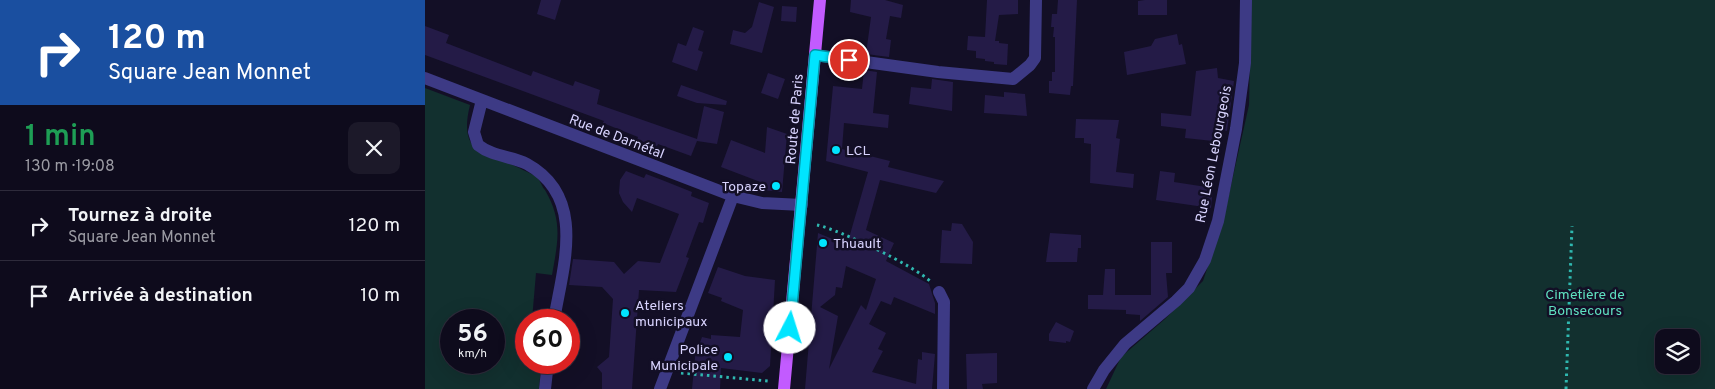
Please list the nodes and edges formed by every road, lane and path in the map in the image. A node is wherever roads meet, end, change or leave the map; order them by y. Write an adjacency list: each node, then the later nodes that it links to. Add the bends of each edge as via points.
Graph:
1 (820, 0): 4 (main road, Route de Paris)
2 (1036, 0): 4 (street, via 1035,58 1013,79)
3 (1246, 0): 20 (street, Rue Léon Lebourgeois, via 1245,63 1236,129 1218,221 1205,260 1189,288 1125,344)
4 (815, 55): 8 (main road, Route de Paris)
5 (425, 78): 6 (street, Rue de Darnétal)
6 (482, 100): 7 (street, Rue de Darnétal); 12 (street, via 474,132 478,145 493,154 520,161 540,173 555,189 562,203 568,224)
7 (733, 196): 8 (street, Rue de Darnétal, via 762,203); 17 (street)
8 (802, 205): 18 (main road, Route de Paris)
9 (817, 225): 11 (path, via 907,265)
10 (1572, 226): 21 (path)
11 (939, 292): 19 (street, via 944,302)
12 (556, 309)
13 (675, 372): 15 (path)
14 (547, 374): 16 (street)
15 (767, 381)
16 (545, 389)
17 (660, 389)
18 (784, 389)
19 (943, 389)
20 (1093, 389)
21 (1566, 389)

